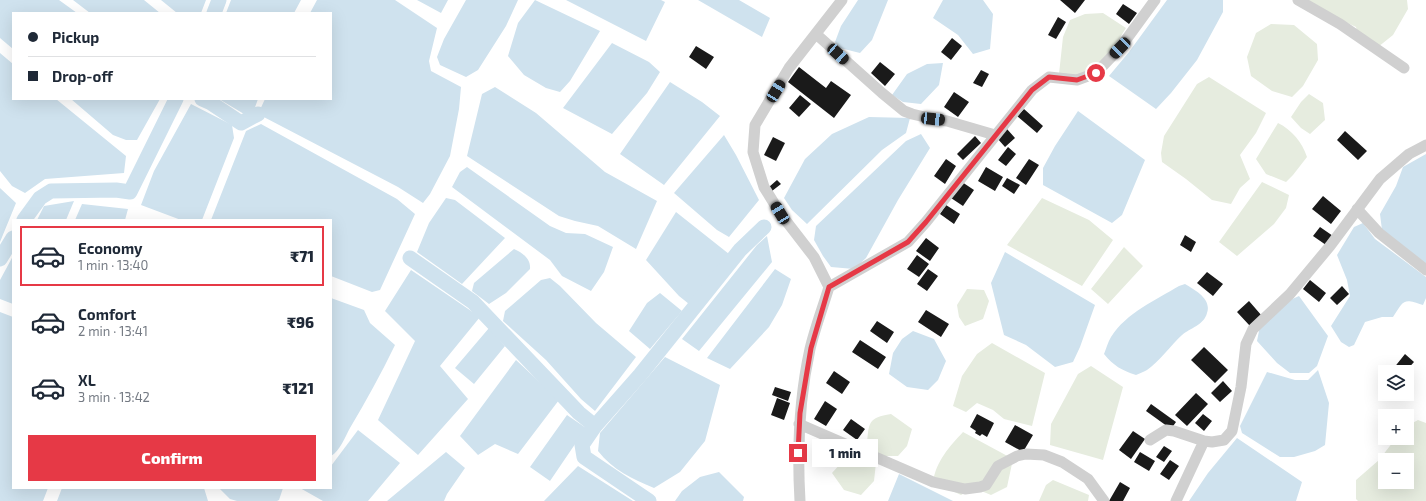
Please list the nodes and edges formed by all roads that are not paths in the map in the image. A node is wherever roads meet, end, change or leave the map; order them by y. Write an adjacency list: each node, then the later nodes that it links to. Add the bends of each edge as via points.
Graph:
1 (842, 0): 4 (street)
2 (1155, 0): 6 (street, via 1120,48 1096,73 1077,80 1049,77 1032,90)
3 (1299, 0): 5 (street, via 1340,24)
4 (816, 34): 6 (street, via 904,110); 10 (street, via 789,68 755,125 753,152 764,187 795,235 814,257)
5 (1404, 68)
6 (996, 135): 10 (street, via 908,242)
7 (1426, 145): 8 (street, via 1409,154 1380,179)
8 (1357, 209): 9 (street, via 1379,233); 13 (street, via 1290,294 1253,329 1246,344 1232,431 1224,440)
9 (1426, 270)
10 (829, 287): 11 (street, via 811,348)
11 (799, 424): 14 (street); 15 (street, via 934,482 965,488 986,485 998,466 1017,456 1044,456 1062,462 1088,479)
12 (1150, 440): 13 (street, via 1166,430)
13 (1204, 441): 16 (street)
14 (800, 501)
15 (1104, 501)
16 (1176, 501)

